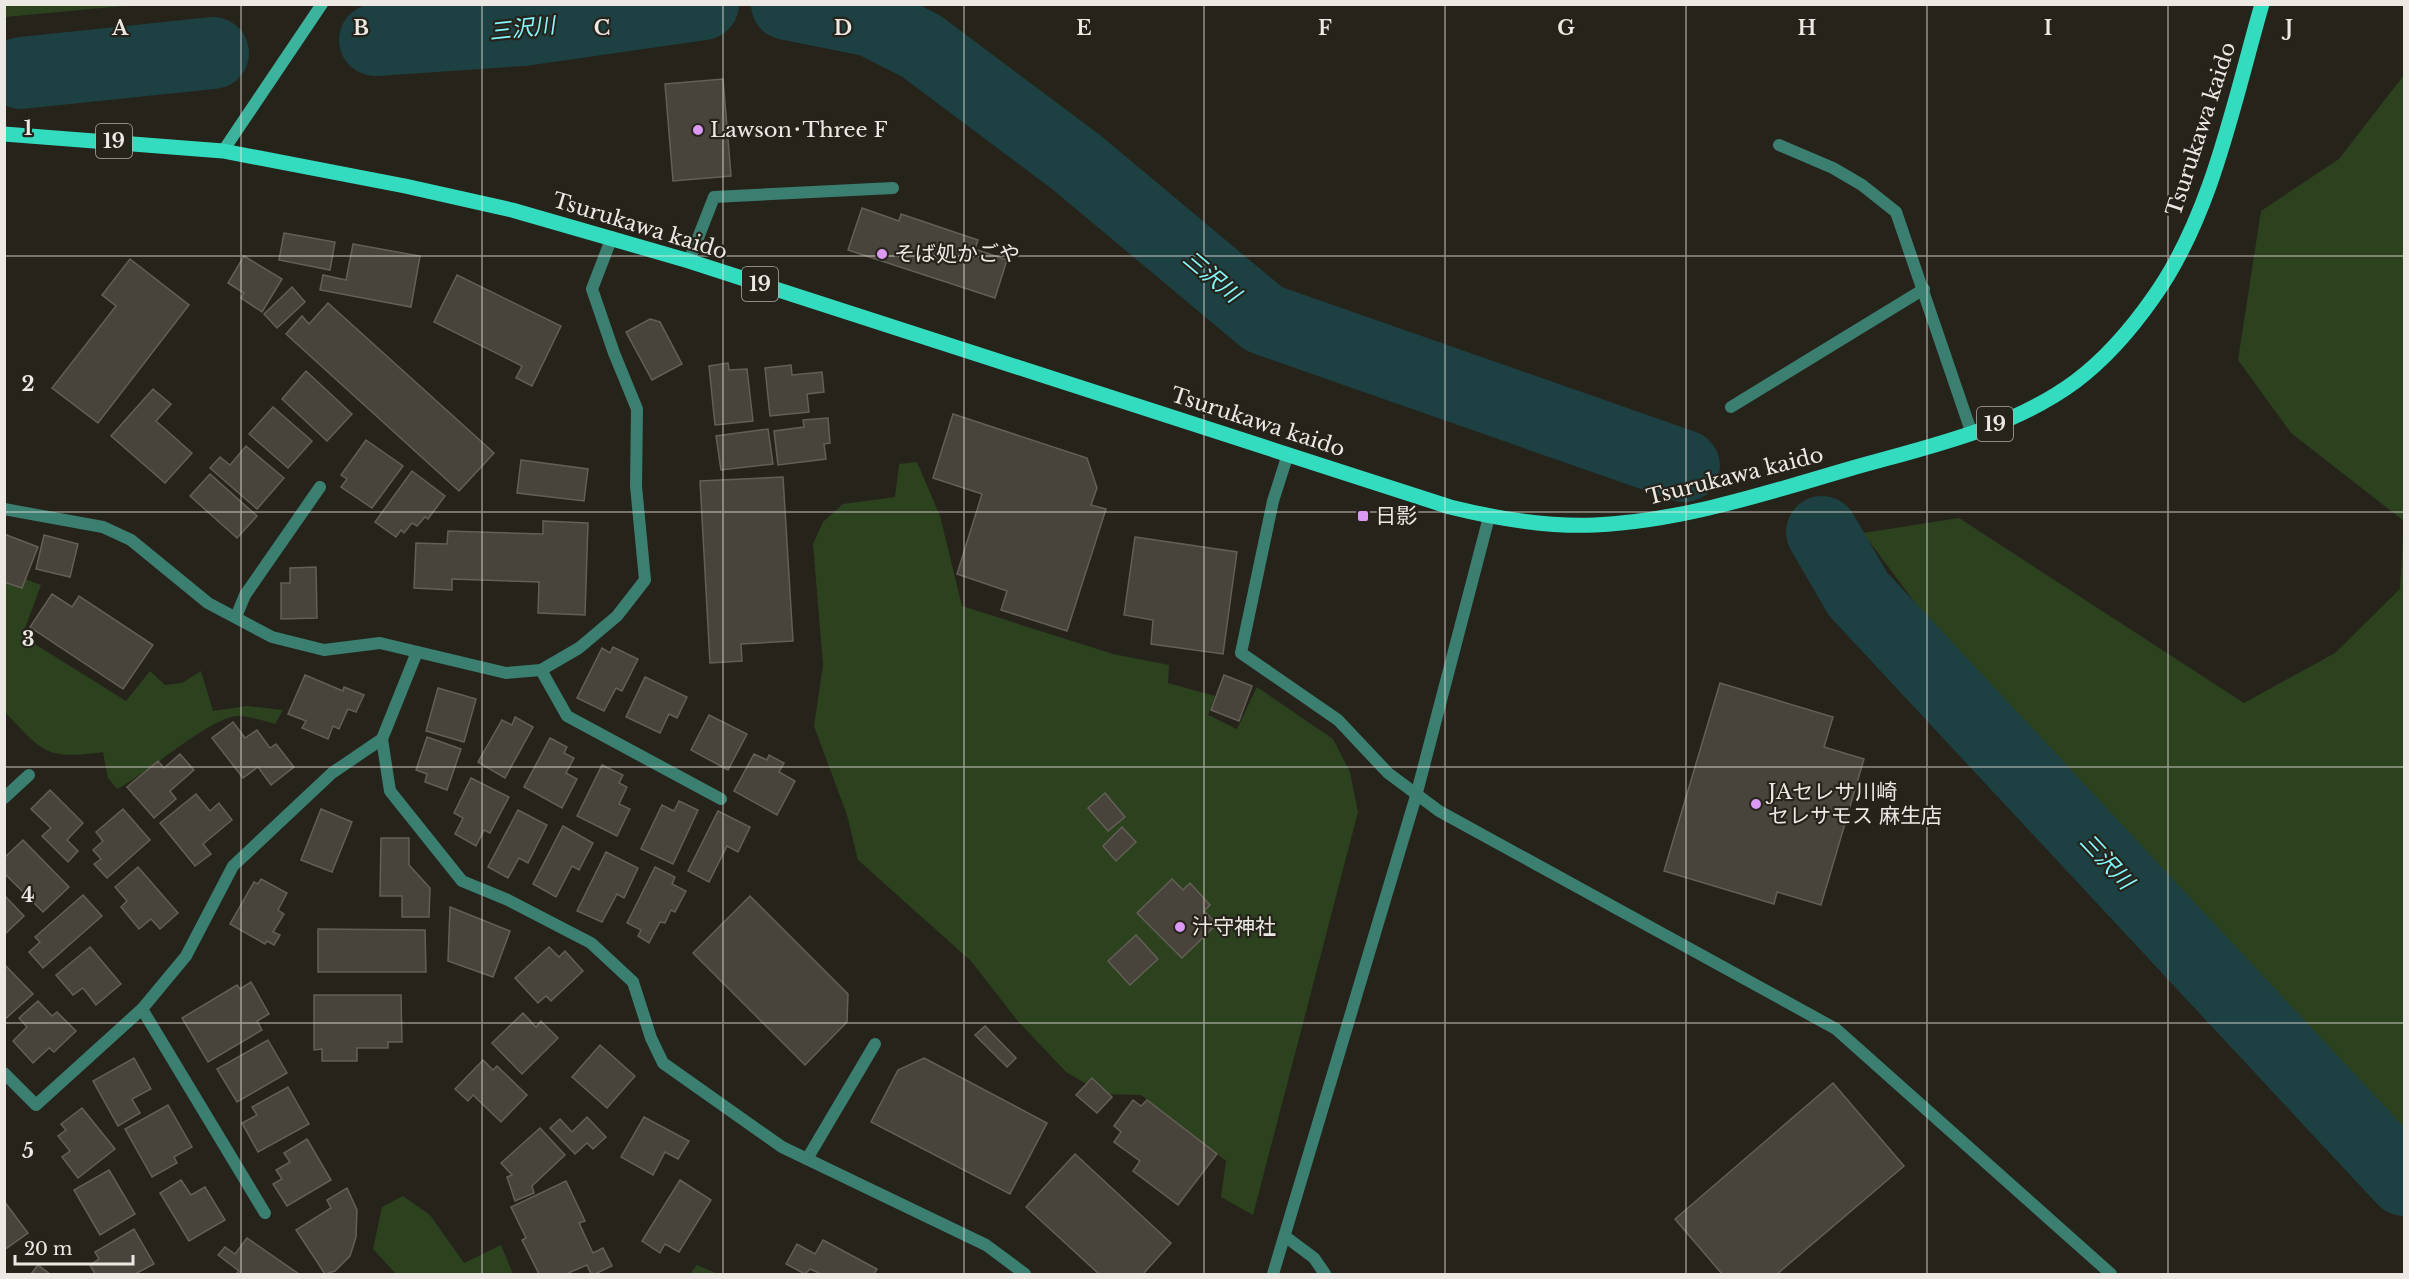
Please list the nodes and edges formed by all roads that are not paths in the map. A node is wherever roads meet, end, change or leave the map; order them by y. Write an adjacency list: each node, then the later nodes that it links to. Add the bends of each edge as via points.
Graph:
1 (322, 4): 5 (main road)
2 (2262, 4): 11 (main road, Tsurukawa kaido / 19, via 2202,208 2154,297 2118,342 2076,381 2025,412)
3 (4, 134): 5 (main road, Tsurukawa kaido / 19)
4 (1779, 146): 9 (street, via 1833,168 1896,212)
5 (223, 152): 7 (main road, Tsurukawa kaido / 19, via 405,186)
6 (893, 188): 8 (street, via 714,197)
7 (612, 237): 8 (main road, Tsurukawa kaido / 19); 18 (street, via 592,289 637,409 636,486 645,580 617,616 579,648)
8 (689, 261): 12 (main road, Tsurukawa kaido / 19)
9 (1924, 289): 10 (street); 11 (street)
10 (1731, 407)
11 (1972, 434): 15 (main road, Tsurukawa kaido / 19, via 1721,506 1652,520 1594,525)
12 (1288, 454): 15 (main road, Tsurukawa kaido / 19); 21 (street, via 1273,501 1241,653 1338,720 1388,773)
13 (320, 487): 16 (street, via 245,595)
14 (4, 509): 16 (street, via 103,527 131,540 208,603)
15 (1490, 517): 21 (street)
16 (236, 617): 17 (street, via 272,637 324,650 380,643)
17 (417, 652): 18 (street, via 506,673); 19 (street)
18 (541, 670): 23 (street, via 567,716)
19 (382, 739): 24 (street, via 332,773 233,866 186,956); 27 (street, via 390,791 462,881 591,943 633,982 663,1064 782,1148)
20 (29, 775): 22 (street)
21 (1416, 796): 29 (street); 33 (street, via 1836,1029)
22 (4, 798)
23 (721, 799)
24 (142, 1008): 26 (street, via 36,1105); 28 (street)
25 (875, 1044): 27 (street)
26 (4, 1073)
27 (807, 1159): 30 (street, via 986,1245)
28 (265, 1213)
29 (1286, 1237): 31 (street); 32 (street, via 1314,1258)
30 (1025, 1275)
31 (1273, 1275)
32 (1325, 1275)
33 (2111, 1275)

